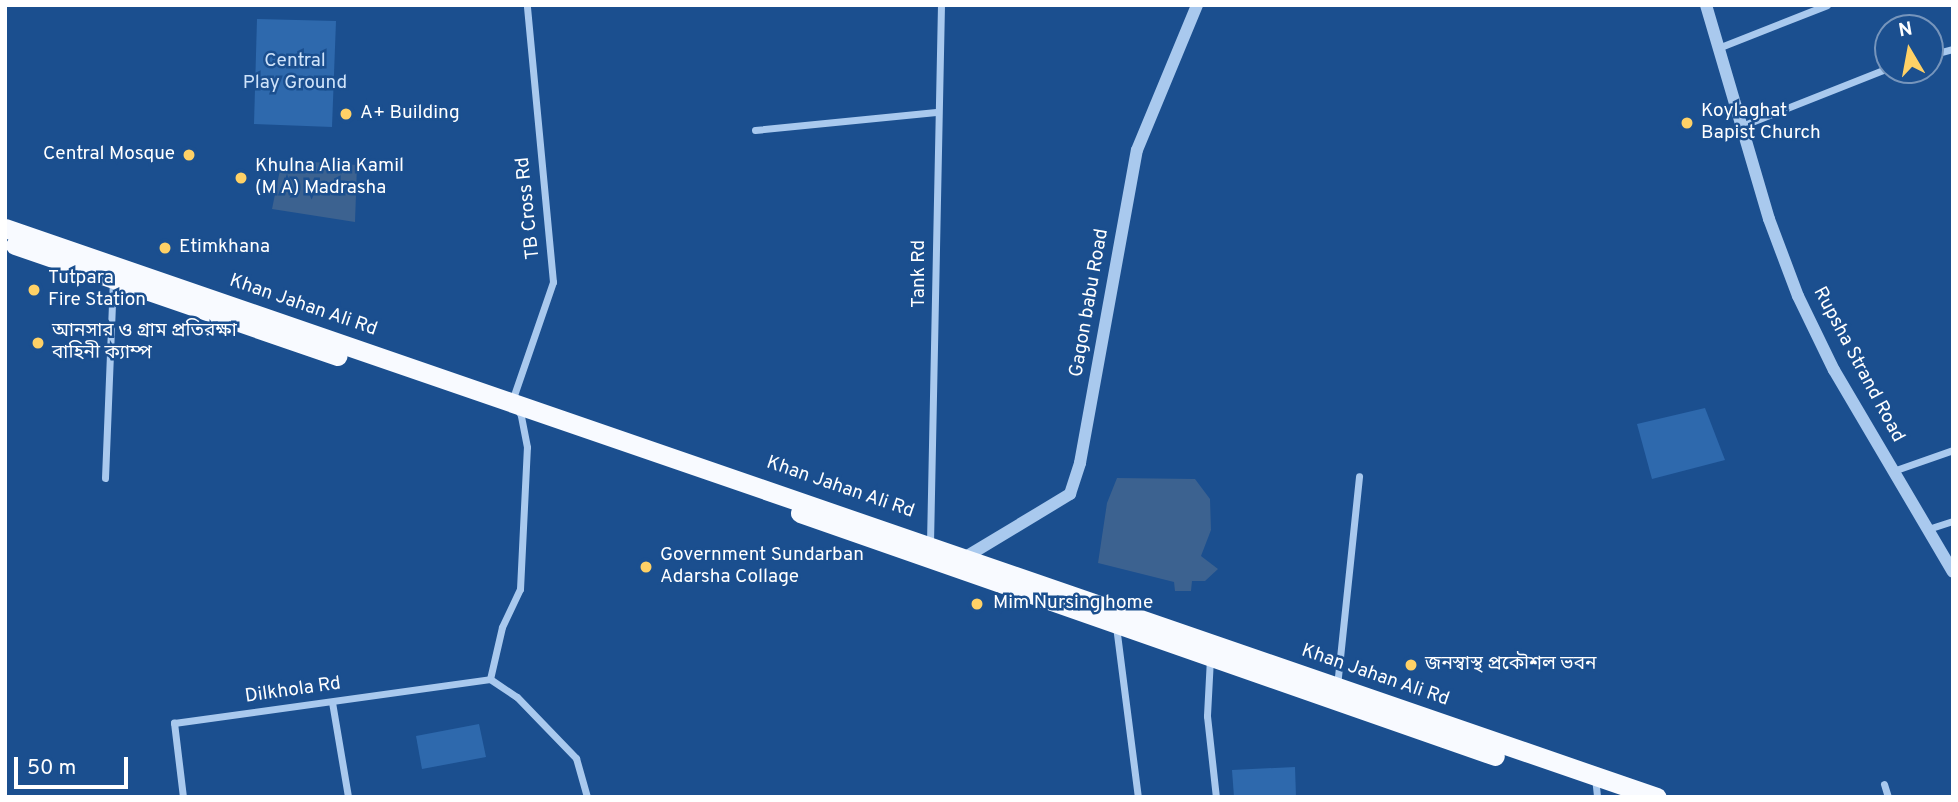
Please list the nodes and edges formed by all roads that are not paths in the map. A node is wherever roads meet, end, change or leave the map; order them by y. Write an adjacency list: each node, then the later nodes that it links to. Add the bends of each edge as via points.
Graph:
1 (527, 5): 14 (street, TB Cross Rd, via 553,282)
2 (941, 5): 8 (street, Tank Rd)
3 (1196, 5): 22 (street, Gagon babu Road, via 1137,150 1080,463 1070,494)
4 (1706, 5): 6 (street, Rupsha Strand Road)
5 (1827, 5): 6 (street)
6 (1718, 48): 9 (street, Rupsha Strand Road)
7 (1874, 74): 9 (street)
8 (936, 112): 10 (street); 21 (street, Tank Rd, via 935,456)
9 (1744, 125): 16 (street, Rupsha Strand Road, via 1769,219 1798,296)
10 (755, 130)
11 (5, 228): 14 (highway, Khan Jahan Ali Rd)
12 (5, 242): 13 (highway, Khan Jahan Ali Rd)
13 (113, 279): 14 (highway, Khan Jahan Ali Rd); 18 (street)
14 (516, 408): 21 (highway, Khan Jahan Ali Rd); 24 (highway, Khan Jahan Ali Rd); 26 (street, via 527,447 520,589 502,627)
15 (1953, 450): 16 (street)
16 (1893, 471): 20 (street, Rupsha Strand Road)
17 (1359, 476): 27 (street)
18 (105, 478)
19 (1953, 521): 20 (street)
20 (1928, 529): 23 (street, Rupsha Strand Road)
21 (930, 542): 22 (highway, Khan Jahan Ali Rd)
22 (964, 558): 25 (highway, Khan Jahan Ali Rd)
23 (1953, 572)
24 (1116, 625): 25 (highway, Khan Jahan Ali Rd); 34 (street)
25 (1210, 650): 27 (highway, Khan Jahan Ali Rd); 30 (highway, Khan Jahan Ali Rd); 35 (street, via 1207,716)
26 (490, 679): 28 (street, Dilkhola Rd); 33 (street, via 517,697 576,758)
27 (1337, 687): 30 (highway, Khan Jahan Ali Rd)
28 (332, 702): 31 (street, Dilkhola Rd, via 174,723); 32 (street)
29 (1884, 784): 37 (street)
30 (1601, 790): 36 (highway, Khan Jahan Ali Rd)
31 (183, 797)
32 (348, 797)
33 (587, 797)
34 (1138, 797)
35 (1216, 797)
36 (1657, 797)
37 (1888, 797)

